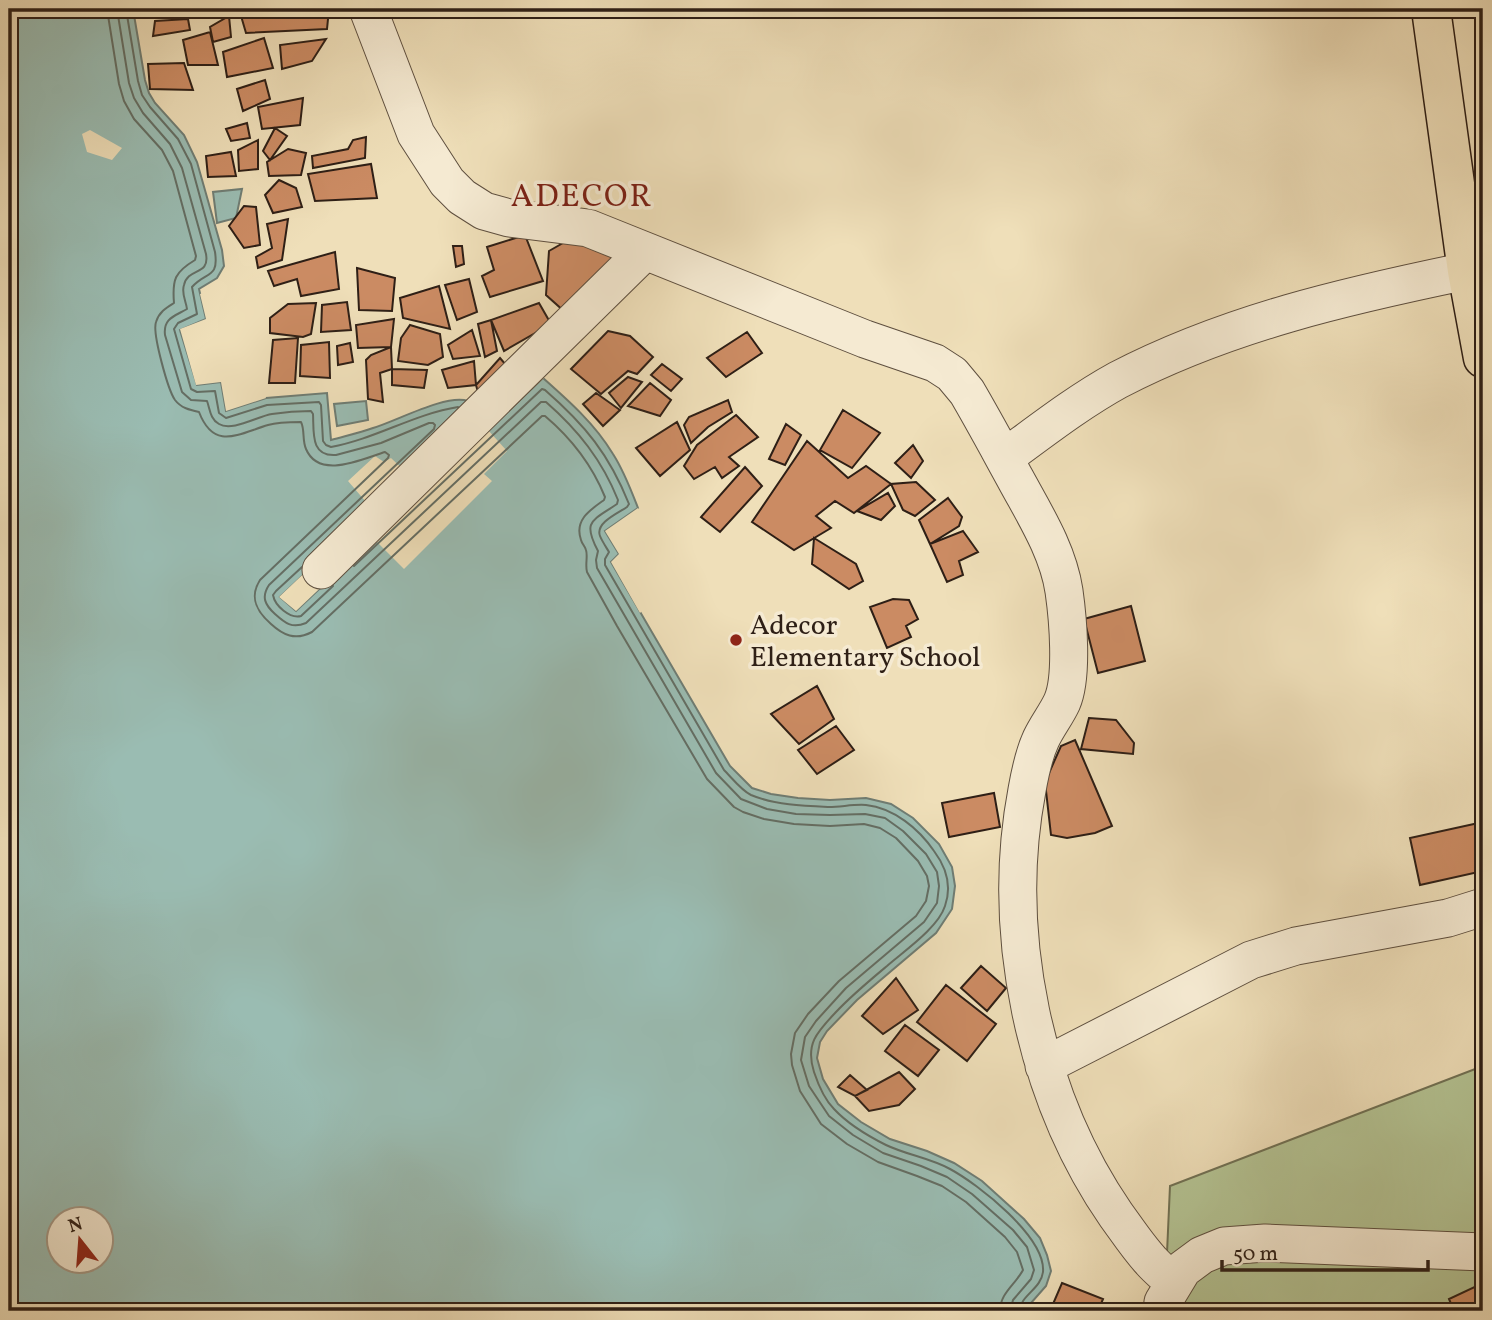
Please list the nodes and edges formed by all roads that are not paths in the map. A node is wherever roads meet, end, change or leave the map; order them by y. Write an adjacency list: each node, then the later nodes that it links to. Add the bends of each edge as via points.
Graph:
1 (368, 9): 3 (street, via 416,134 462,197 484,211 588,228)
2 (1431, 9): 4 (main road)
3 (645, 251): 6 (street, via 935,363 967,392); 7 (street)
4 (1467, 271): 5 (main road); 6 (street, via 1357,294 1188,347 1117,381)
5 (1483, 358)
6 (1004, 458): 9 (street, via 1040,523 1064,591 1068,681 1030,771 1018,871 1024,977)
7 (321, 570)
8 (1483, 907): 9 (street, via 1448,918 1296,946 1251,960)
9 (1044, 1066): 11 (street, via 1070,1134 1101,1193 1150,1261)
10 (1483, 1252): 11 (street, via 1265,1243 1224,1246 1183,1269)
11 (1168, 1297)

